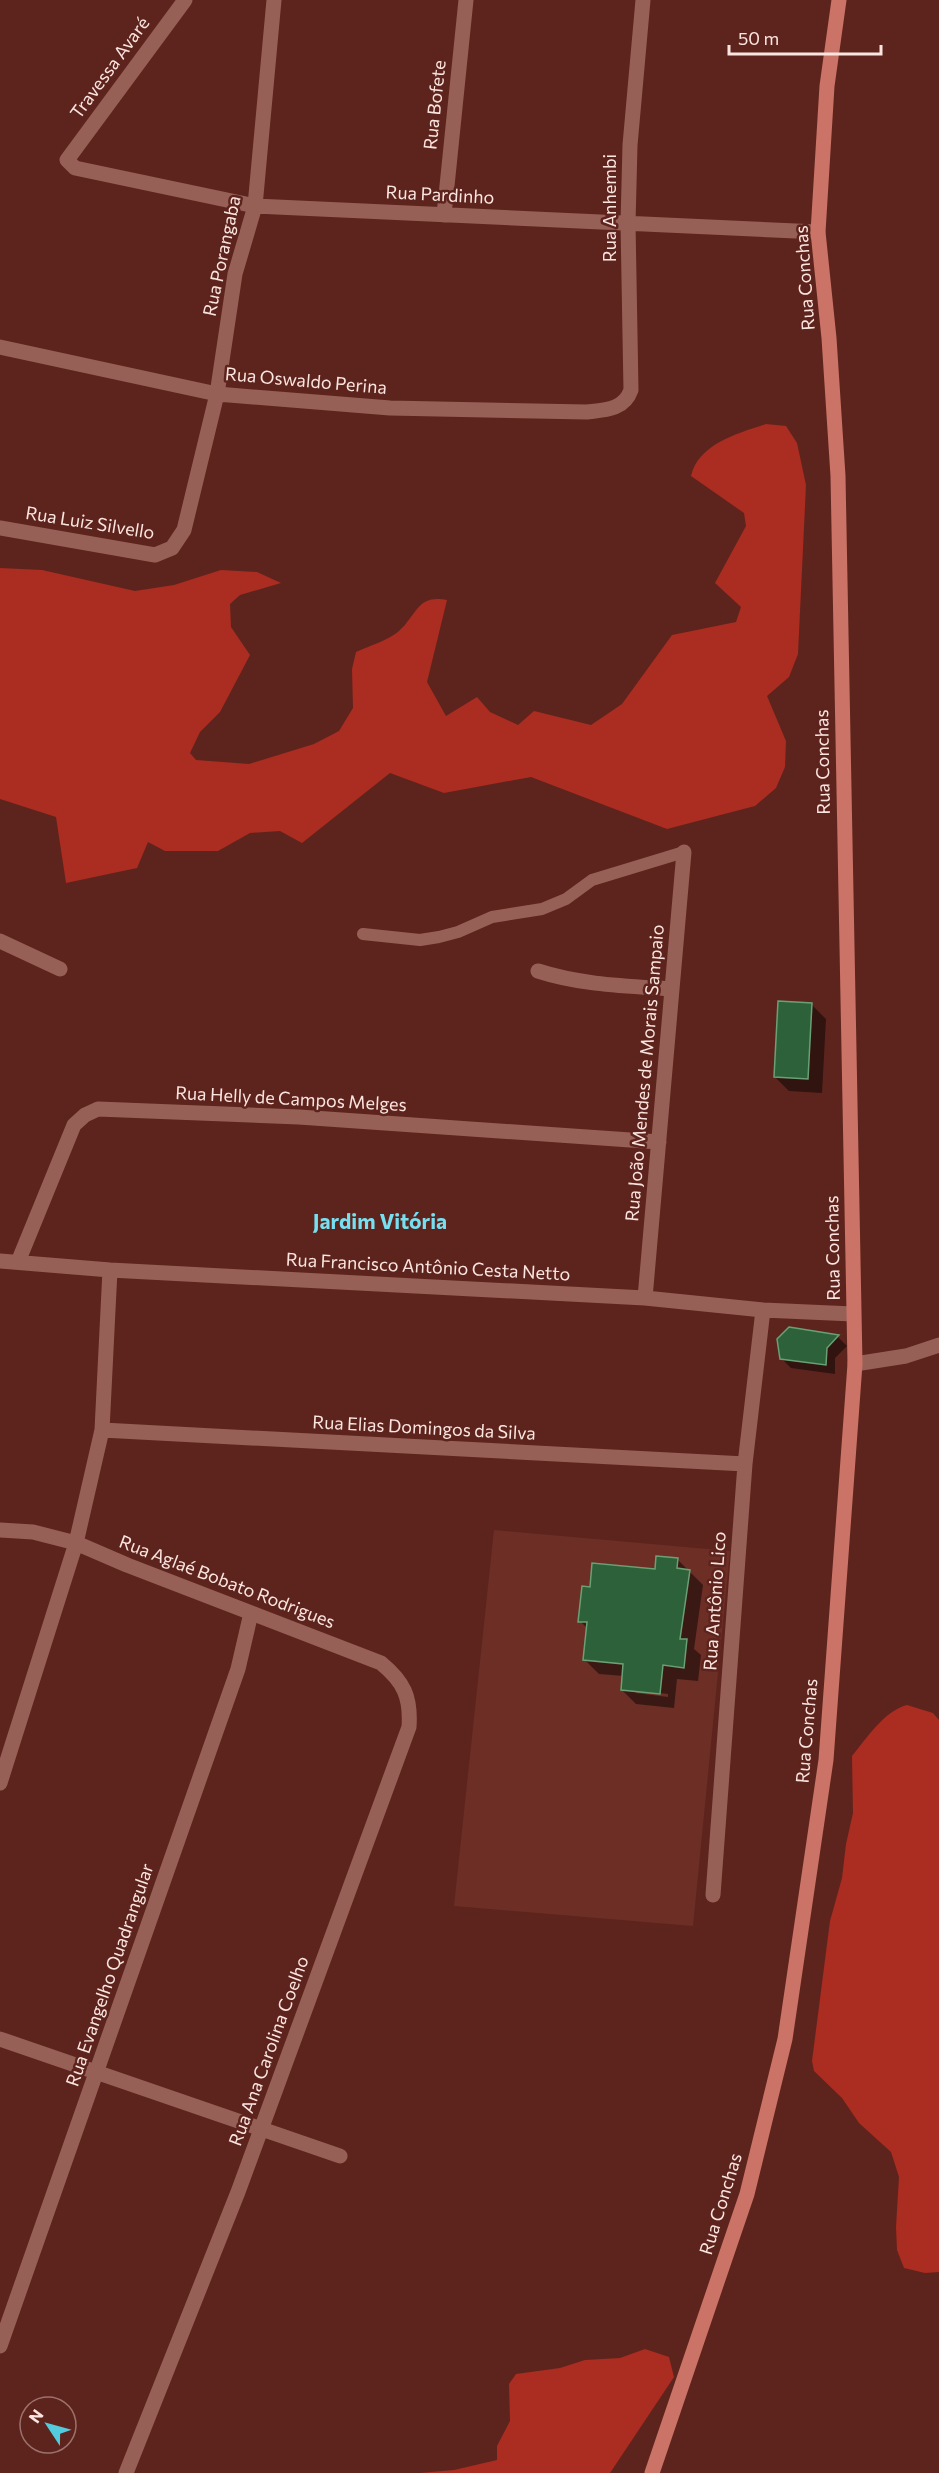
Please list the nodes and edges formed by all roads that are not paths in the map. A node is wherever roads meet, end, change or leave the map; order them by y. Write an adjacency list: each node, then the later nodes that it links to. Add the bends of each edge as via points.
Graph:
1 (185, 0): 6 (street, Travessa Avaré)
2 (274, 0): 7 (street, Rua Porangaba)
3 (466, 0): 8 (street, Rua Bofete)
4 (643, 0): 9 (street, Rua Anhembi, via 630,145)
5 (839, 0): 10 (main road, Rua Conchas, via 827,86)
6 (68, 160): 7 (street, Rua Pardinho, via 75,168)
7 (255, 206): 8 (street, Rua Pardinho); 12 (street, Rua Porangaba, via 235,274)
8 (444, 215): 9 (street, Rua Pardinho)
9 (628, 223): 10 (street, Rua Pardinho); 13 (street, Rua Anhembi, via 631,390 628,398)
10 (818, 232): 28 (main road, Rua Conchas, via 838,476)
11 (0, 347): 12 (street, Rua Oswaldo Perina)
12 (217, 394): 13 (street, Rua Oswaldo Perina, via 390,408 575,412); 15 (street, Rua Porangaba, via 184,530)
13 (614, 409)
14 (0, 528): 15 (street, Rua Luiz Silvello, via 155,555)
15 (172, 548)
16 (684, 852): 17 (lane, via 592,880 566,899 542,909 492,916 439,937 420,940); 21 (street, Rua João Mendes de Morais Sampaio)
17 (363, 934)
18 (0, 941): 19 (street)
19 (60, 969)
20 (538, 970): 21 (street, via 608,984)
21 (672, 989): 22 (street, Rua João Mendes de Morais Sampaio)
22 (659, 1142): 24 (street, Rua Helly de Campos Melges, via 299,1117 98,1109 74,1125); 26 (street, Rua João Mendes de Morais Sampaio)
23 (0, 1261): 24 (street, Rua Francisco Antônio Cesta Netto)
24 (18, 1262): 25 (street, Rua Francisco Antônio Cesta Netto)
25 (110, 1270): 26 (street, Rua Francisco Antônio Cesta Netto); 31 (street)
26 (645, 1298): 27 (street, Rua Francisco Antônio Cesta Netto)
27 (763, 1310): 28 (street, Rua Francisco Antônio Cesta Netto); 32 (street, Rua Antônio Lico)
28 (853, 1314): 30 (main road, Rua Conchas)
29 (939, 1345): 30 (street, via 906,1356)
30 (855, 1364): 45 (main road, Rua Conchas, via 826,1760 785,2039 747,2194)
31 (102, 1430): 32 (street, Rua Elias Domingos da Silva); 34 (street)
32 (745, 1464): 38 (street, Rua Antônio Lico)
33 (0, 1530): 34 (street, Rua Aglaé Bobato Rodrigues, via 33,1532)
34 (76, 1543): 35 (street, Rua Aglaé Bobato Rodrigues); 37 (street)
35 (251, 1613): 36 (street, Rua Aglaé Bobato Rodrigues); 40 (street, Rua Evangelho Quadrangular, via 238,1669)
36 (364, 1656): 41 (street, Rua Ana Carolina Coelho, via 396,1675 410,1708 409,1727)
37 (0, 1783)
38 (713, 1895)
39 (0, 2039): 40 (street)
40 (97, 2073): 41 (street); 43 (street, Rua Evangelho Quadrangular)
41 (261, 2129): 42 (street); 44 (street, Rua Ana Carolina Coelho)
42 (340, 2157)
43 (0, 2346)
44 (126, 2473)
45 (652, 2473)

